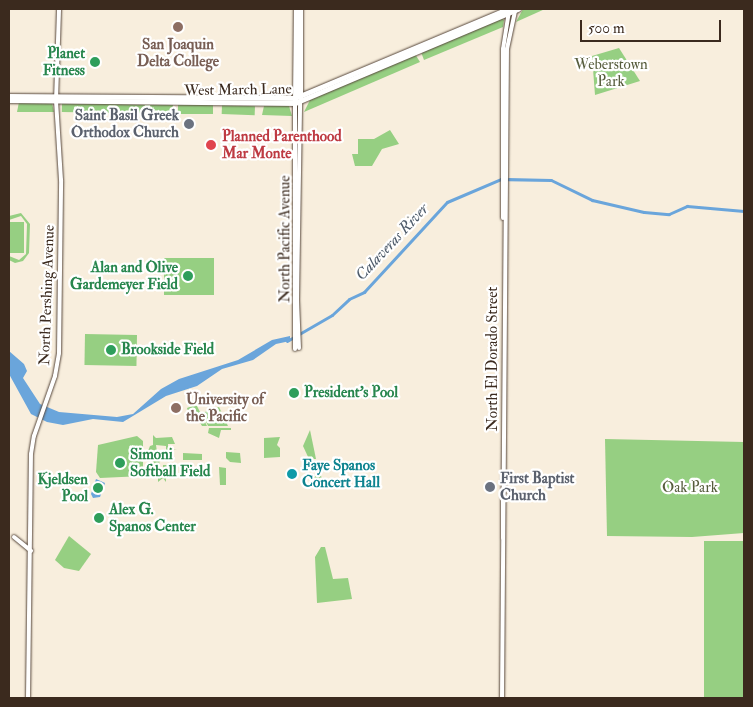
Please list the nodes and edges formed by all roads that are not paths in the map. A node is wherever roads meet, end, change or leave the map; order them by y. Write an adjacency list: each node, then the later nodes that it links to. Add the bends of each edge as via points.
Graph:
1 (59, 9): 6 (main road, North Pershing Avenue)
2 (296, 9): 8 (main road)
3 (300, 9): 8 (main road, North Pacific Avenue)
4 (513, 10): 8 (main road, West March Lane); 20 (main road, North El Dorado Street, via 503,49)
5 (9, 96): 6 (main road, West March Lane)
6 (56, 99): 7 (main road, West March Lane); 8 (main road, West March Lane); 18 (main road, North Pershing Avenue, via 61,180 59,338 57,369 31,454)
7 (9, 100)
8 (297, 100): 9 (main road, North Pacific Avenue); 10 (main road, North Pacific Avenue)
9 (294, 183): 10 (main road); 11 (main road, North Pacific Avenue)
10 (298, 192): 12 (main road, North Pacific Avenue)
11 (293, 244): 12 (main road); 13 (main road, North Pacific Avenue)
12 (297, 256): 14 (main road, North Pacific Avenue)
13 (293, 300): 14 (main road); 15 (main road, North Pacific Avenue)
14 (297, 313): 15 (main road, North Pacific Avenue)
15 (295, 326): 16 (main road, North Pacific Avenue)
16 (297, 349)
17 (14, 536): 18 (main road)
18 (31, 551): 19 (main road, North Pershing Avenue)
19 (28, 698)
20 (502, 698)

